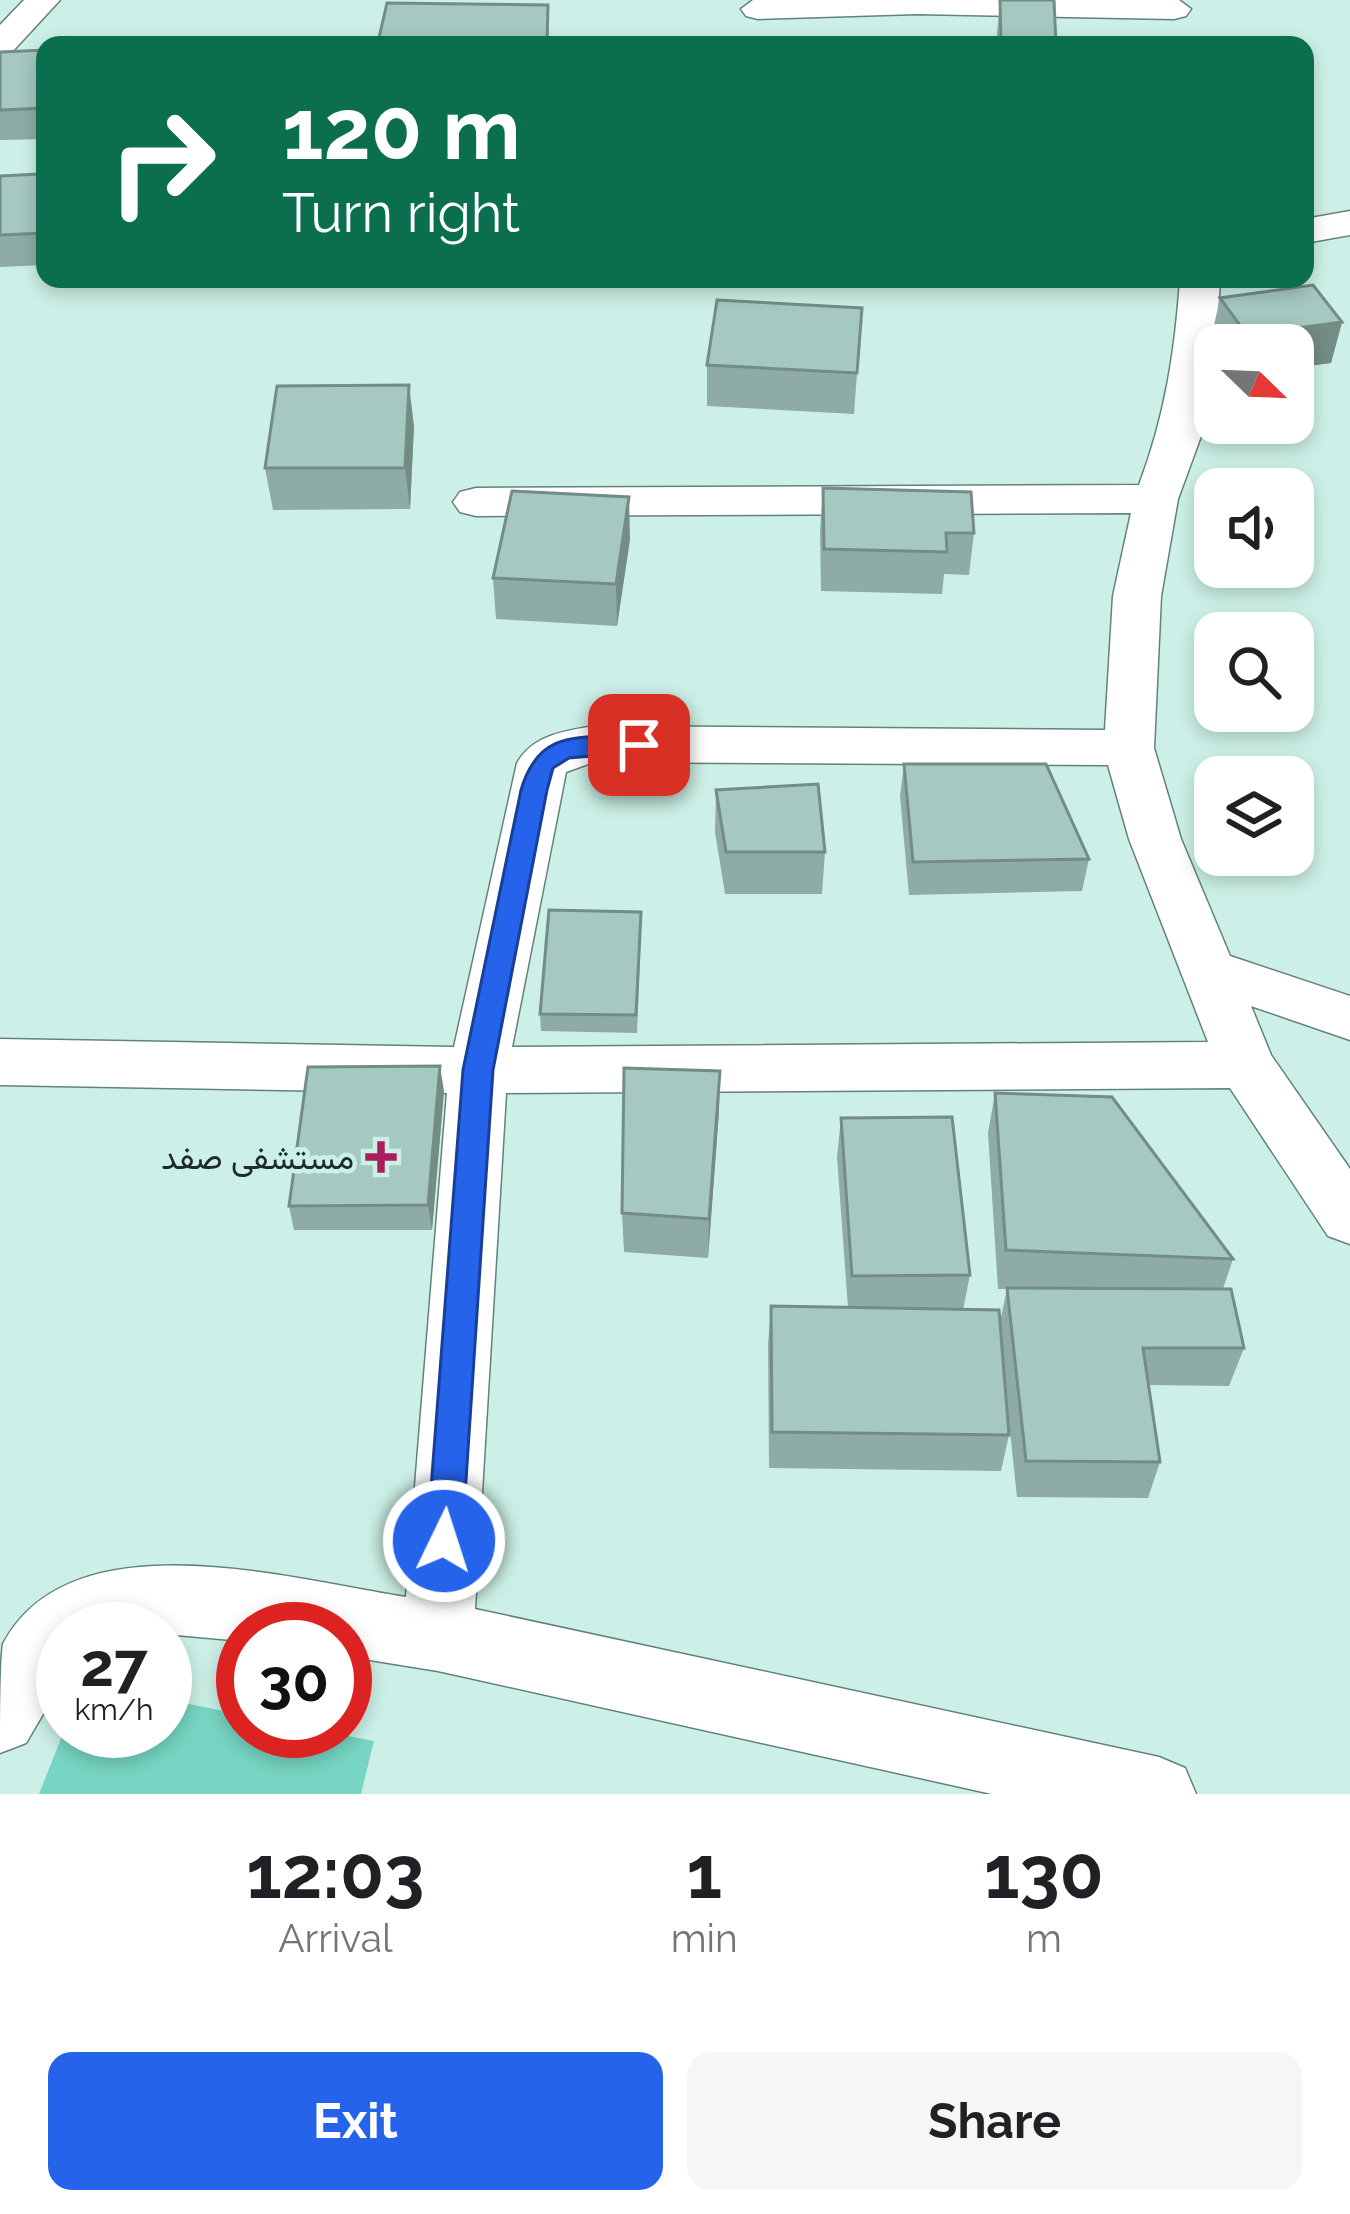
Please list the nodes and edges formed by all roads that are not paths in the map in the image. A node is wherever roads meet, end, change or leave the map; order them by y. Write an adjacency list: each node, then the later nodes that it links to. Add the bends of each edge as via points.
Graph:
1 (44, 0): 5 (street)
2 (1173, 5): 3 (street); 4 (street)
3 (758, 9)
4 (1177, 36)
5 (0, 45)
6 (1350, 223): 7 (street)
7 (1314, 229)
8 (1200, 288): 9 (street, via 1196,362)
9 (1156, 499): 10 (street); 11 (street, via 1137,596)
10 (476, 502)
11 (1129, 748): 12 (street, via 1155,839); 16 (street, via 564,749 542,763 534,790)
12 (1208, 970): 13 (street); 15 (street)
13 (1350, 1018)
14 (0, 1062): 16 (street)
15 (1246, 1064): 16 (street); 17 (street)
16 (478, 1070): 18 (street)
17 (1350, 1218)
18 (437, 1636): 19 (street, via 199,1600 108,1601 56,1630); 20 (street)
19 (0, 1717)
20 (1159, 1794)

